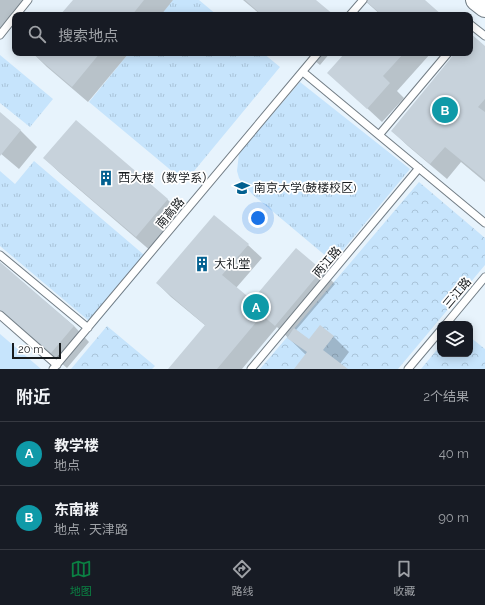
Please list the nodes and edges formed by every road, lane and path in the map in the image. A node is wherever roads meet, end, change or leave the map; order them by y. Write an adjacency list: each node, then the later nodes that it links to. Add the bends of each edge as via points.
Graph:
1 (28, 0): 5 (lane)
2 (363, 0): 6 (lane)
3 (476, 0): 4 (street)
4 (485, 7)
5 (19, 12)
6 (353, 12)
7 (12, 21): 9 (lane)
8 (473, 27): 10 (lane)
9 (0, 35)
10 (485, 36)
11 (316, 56): 13 (lane, 南高路)
12 (445, 56): 14 (lane)
13 (303, 72): 14 (lane); 21 (lane, 南高路)
14 (379, 135): 15 (lane)
15 (419, 168): 16 (lane); 24 (lane, 两江路)
16 (485, 223)
17 (0, 255): 21 (lane)
18 (485, 277): 20 (lane, 三江路)
19 (0, 315): 23 (lane)
20 (448, 321)
21 (88, 328): 23 (lane, 南高路)
22 (437, 335): 25 (lane)
23 (55, 367)
24 (251, 369)
25 (408, 369)

